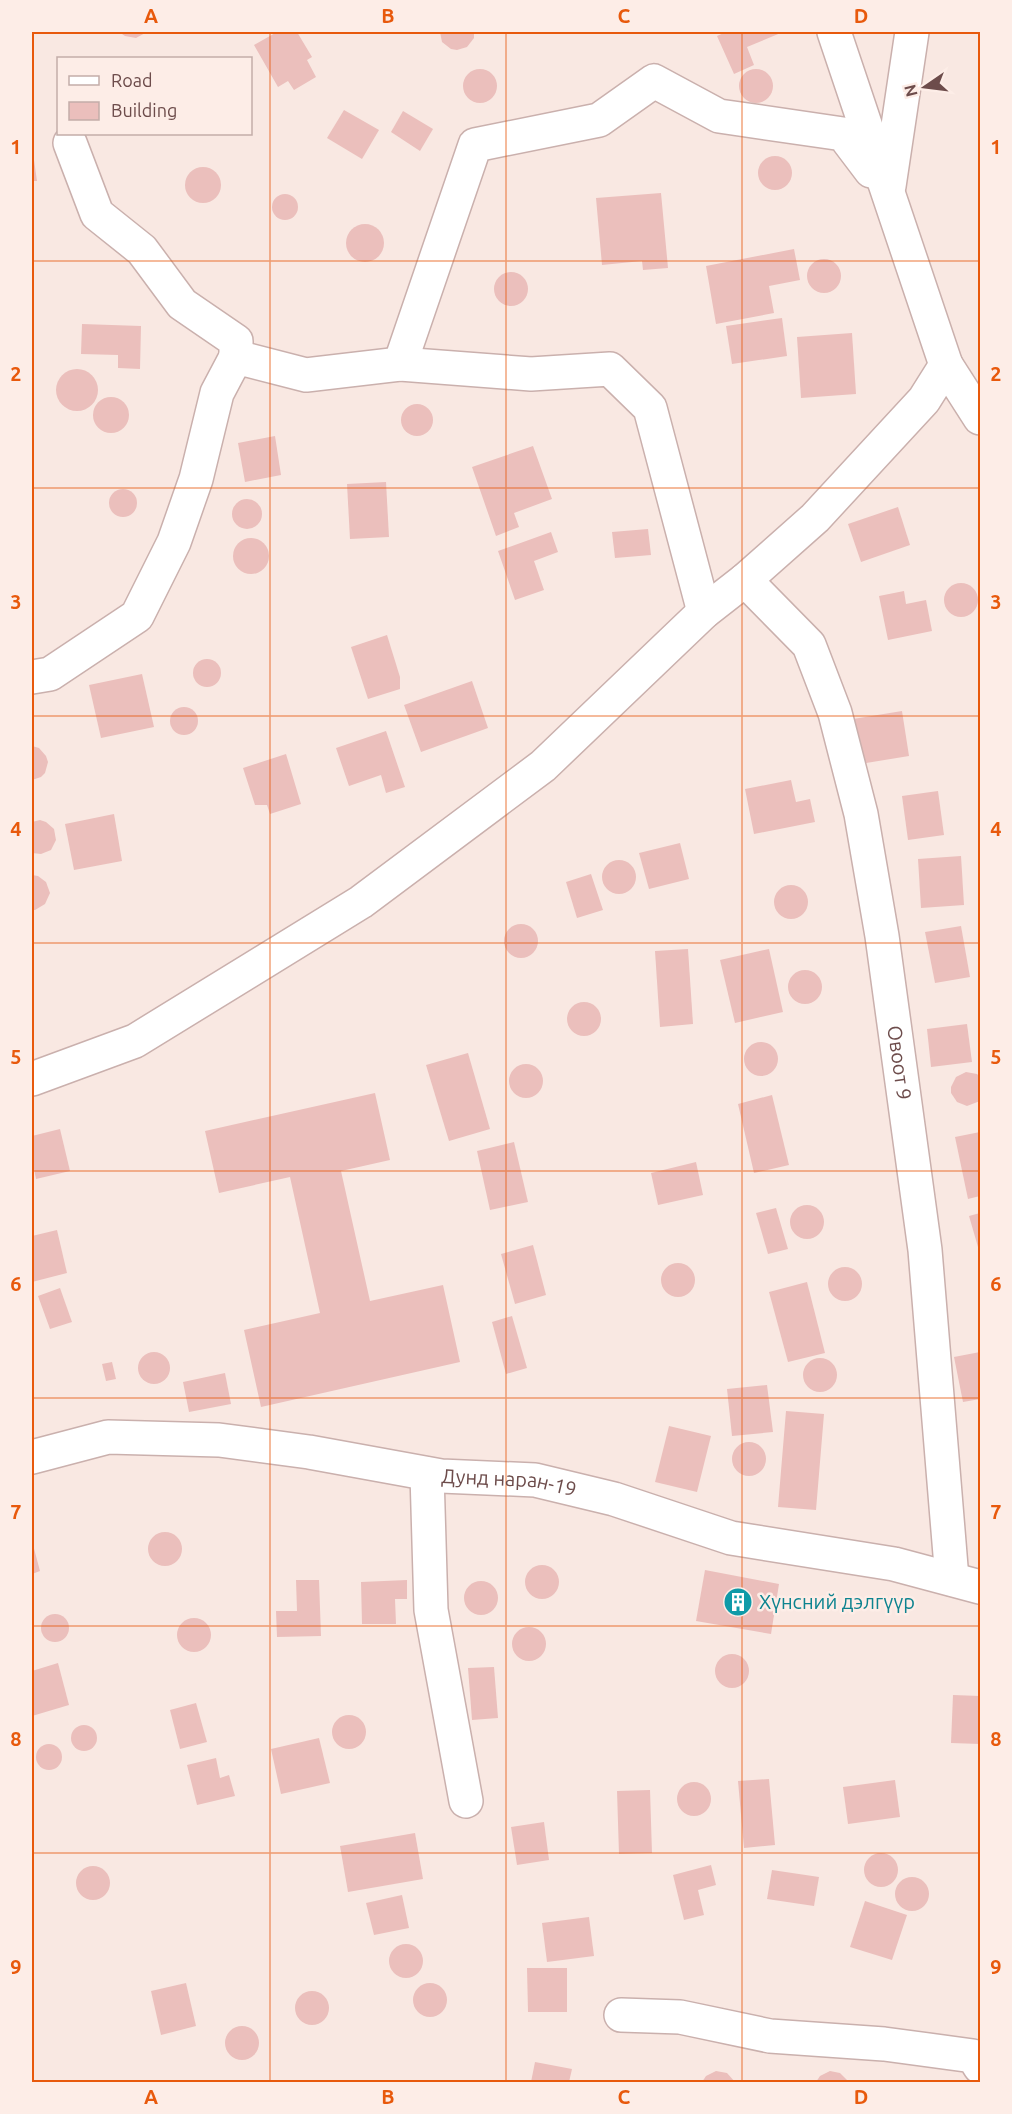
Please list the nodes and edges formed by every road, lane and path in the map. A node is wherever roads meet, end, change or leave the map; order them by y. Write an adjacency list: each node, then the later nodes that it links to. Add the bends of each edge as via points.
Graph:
1 (834, 32): 4 (street)
2 (912, 32): 4 (street)
3 (70, 143): 5 (street, via 97,214 142,250 182,304 236,341)
4 (888, 193): 6 (street, via 843,134 719,116 654,81 599,120 475,146); 7 (street)
5 (236, 357): 6 (street, via 306,375); 11 (street, via 217,393 196,478 174,542 137,616 50,674)
6 (400, 364): 10 (street, via 531,374 610,369 650,408)
7 (946, 365): 8 (street); 9 (street, via 924,400 815,518)
8 (981, 418)
9 (745, 580): 10 (street); 15 (street, Овоот 9, via 809,645 835,713 861,814 882,936 925,1250)
10 (704, 612): 12 (street, via 543,766 361,902 135,1041)
11 (32, 677)
12 (32, 1079)
13 (32, 1457): 14 (street, Дунд наран-19, via 108,1437 219,1440)
14 (427, 1474): 15 (street, Дунд наран-19, via 535,1480 614,1499 731,1538 894,1564); 16 (street, via 431,1610)
15 (966, 1583)
16 (466, 1801)
17 (621, 2015): 18 (street, via 680,2017 770,2036 884,2044 973,2056)
18 (981, 2067)

